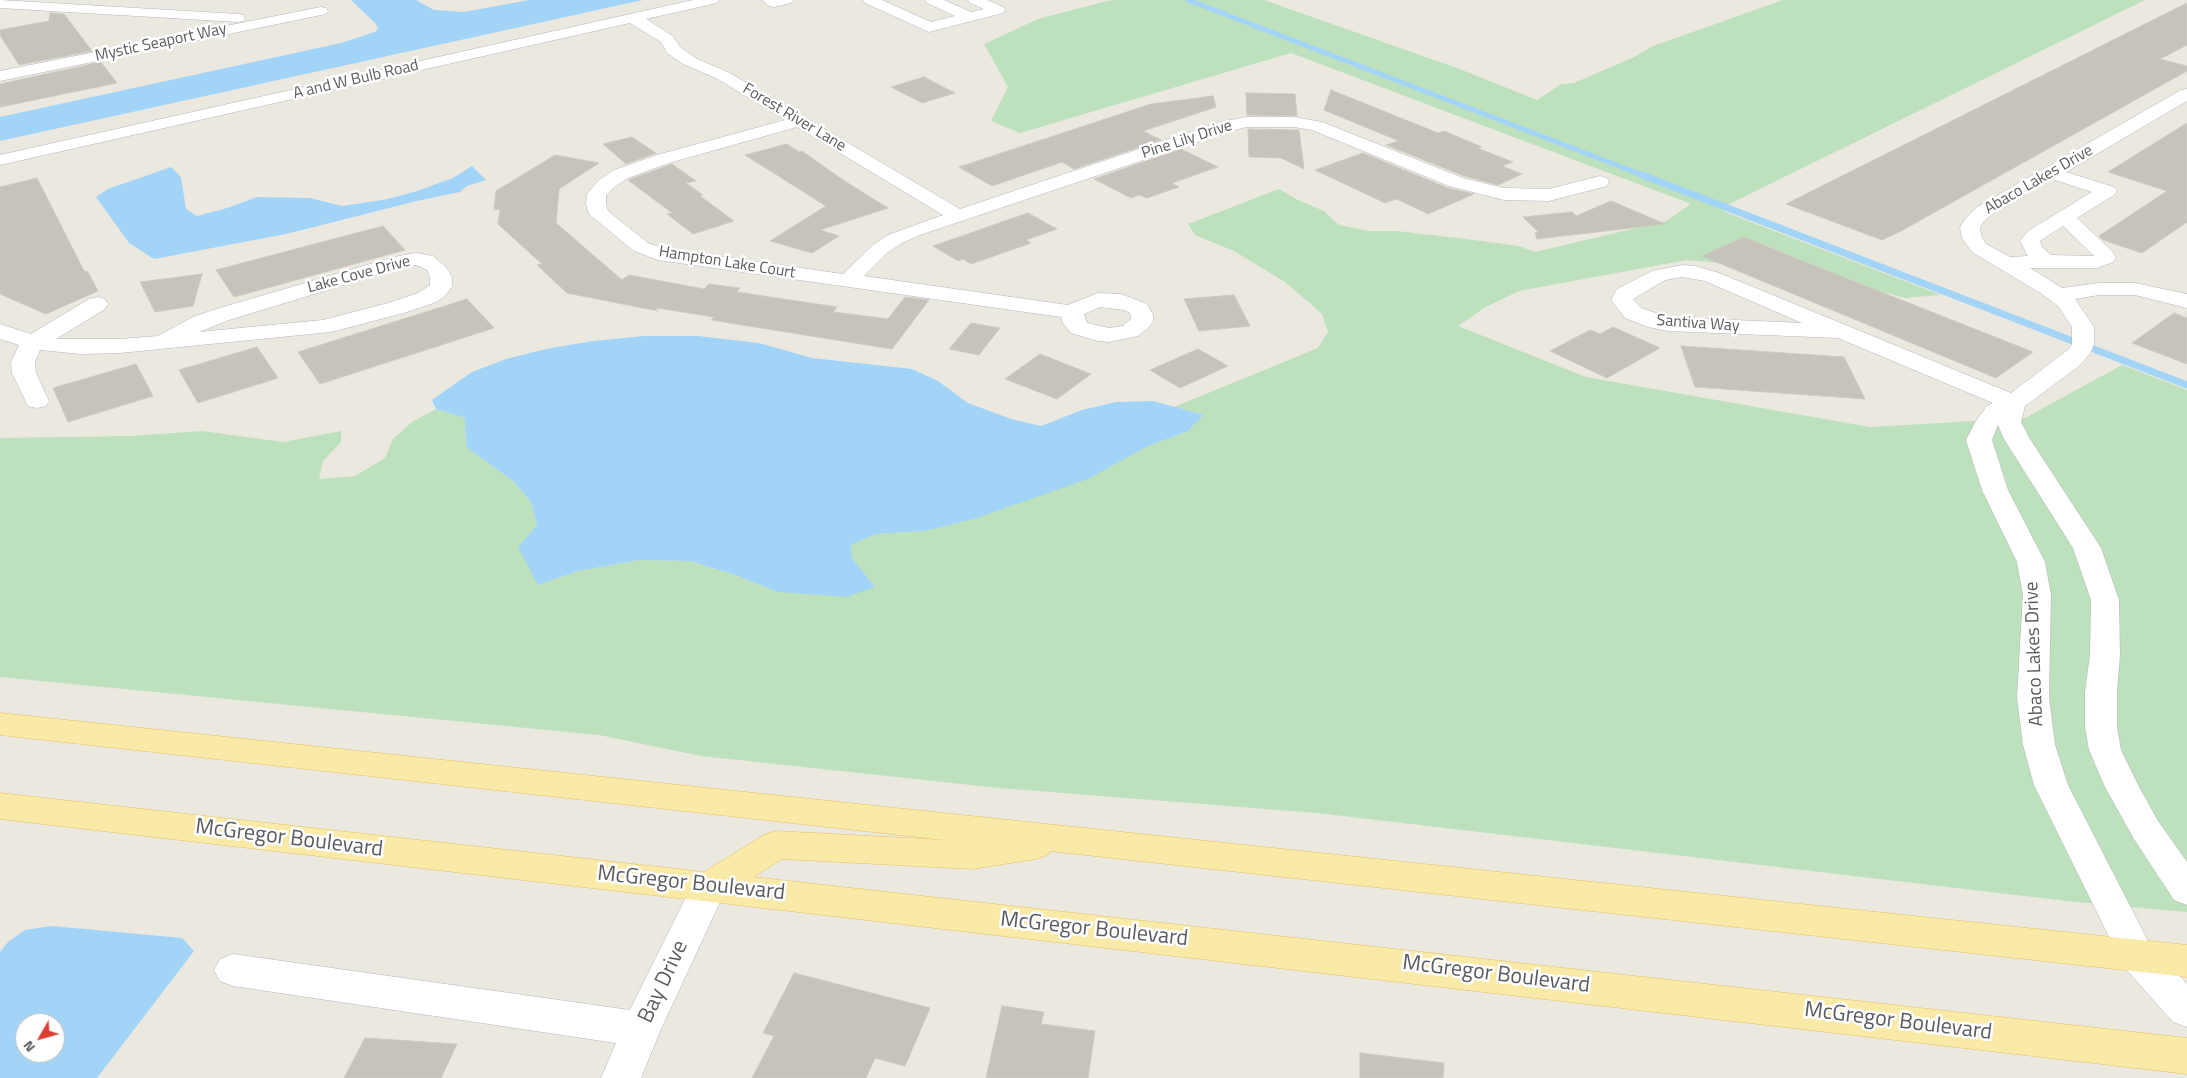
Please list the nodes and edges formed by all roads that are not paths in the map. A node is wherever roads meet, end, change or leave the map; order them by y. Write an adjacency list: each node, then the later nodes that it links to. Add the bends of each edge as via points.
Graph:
1 (712, 0): 13 (street, A and W Bulb Road)
2 (769, 0): 3 (street, via 774,3)
3 (786, 0)
4 (870, 0): 11 (street, via 929,27)
5 (932, 0): 11 (street)
6 (975, 0): 11 (street, via 998,10)
7 (40, 3): 8 (street); 9 (street); 12 (street)
8 (0, 4)
9 (96, 10): 14 (street); 15 (street)
10 (321, 11): 14 (street, Mystic Seaport Way)
11 (969, 17)
12 (0, 18)
13 (633, 18): 20 (street, Forest River Lane, via 668,39 673,50 681,56); 21 (street, A and W Bulb Road)
14 (272, 21): 17 (street, Mystic Seaport Way)
15 (107, 24)
16 (117, 37): 17 (street)
17 (127, 50): 18 (street, Mystic Seaport Way)
18 (0, 76)
19 (2187, 94): 22 (street, Abaco Lakes Drive)
20 (799, 121): 24 (street, Forest River Lane); 28 (street, Hampton Lake Court, via 634,168 606,184 597,194 599,214 641,247 658,254)
21 (0, 160)
22 (2050, 173): 25 (street, via 2107,191); 27 (street, Abaco Lakes Drive, via 1984,211 1970,228 1972,238 1980,248)
23 (1600, 182): 24 (street, Pine Lily Drive, via 1549,195 1504,194 1456,182 1316,126 1270,120 1226,126)
24 (959, 216): 28 (street, Pine Lily Drive, via 895,239 880,248)
25 (2064, 217): 26 (street, via 2034,235 2030,241); 26 (street, via 2106,258 2097,262)
26 (2045, 261): 27 (street)
27 (2006, 264): 29 (street, Abaco Lakes Drive)
28 (849, 280): 32 (street, Hampton Lake Court)
29 (2059, 296): 30 (street, via 2099,289 2135,289); 38 (street, Abaco Lakes Drive, via 2083,327 2080,352)
30 (2187, 301)
31 (97, 304): 35 (street)
32 (1073, 312)
33 (0, 331): 35 (street, Lake Cove Drive)
34 (1839, 331): 34 (street, Santiva Way, via 1695,272 1659,275 1625,294 1622,300 1633,313 1668,324); 38 (street, Santiva Way)
35 (34, 342): 36 (street, Lake Cove Drive, via 81,347); 37 (street, via 23,362 24,373)
36 (163, 342): 36 (street, Lake Cove Drive, via 348,322 426,298 441,286 441,277 436,267 426,260 401,261 221,314)
37 (37, 401)
38 (2013, 403): 43 (street, via 2009,422 2087,548 2105,600 2100,727 2104,750 2141,821); 44 (street, Abaco Lakes Drive, via 1996,411 1979,440 1995,490 2031,562 2037,595 2033,697 2038,746 2051,785)
39 (0, 724): 41 (main road)
40 (0, 806): 42 (main road, McGregor Boulevard)
41 (1070, 839): 42 (main road, via 972,855 776,845); 44 (main road)
42 (709, 886): 48 (street, Bay Drive); 49 (main road, McGregor Boulevard)
43 (2187, 890)
44 (2138, 956): 45 (main road); 47 (street, Abaco Lakes Drive)
45 (2187, 961)
46 (233, 970): 48 (street)
47 (2187, 1010)
48 (642, 1029): 50 (street, Bay Drive)
49 (2187, 1056)
50 (621, 1078)

